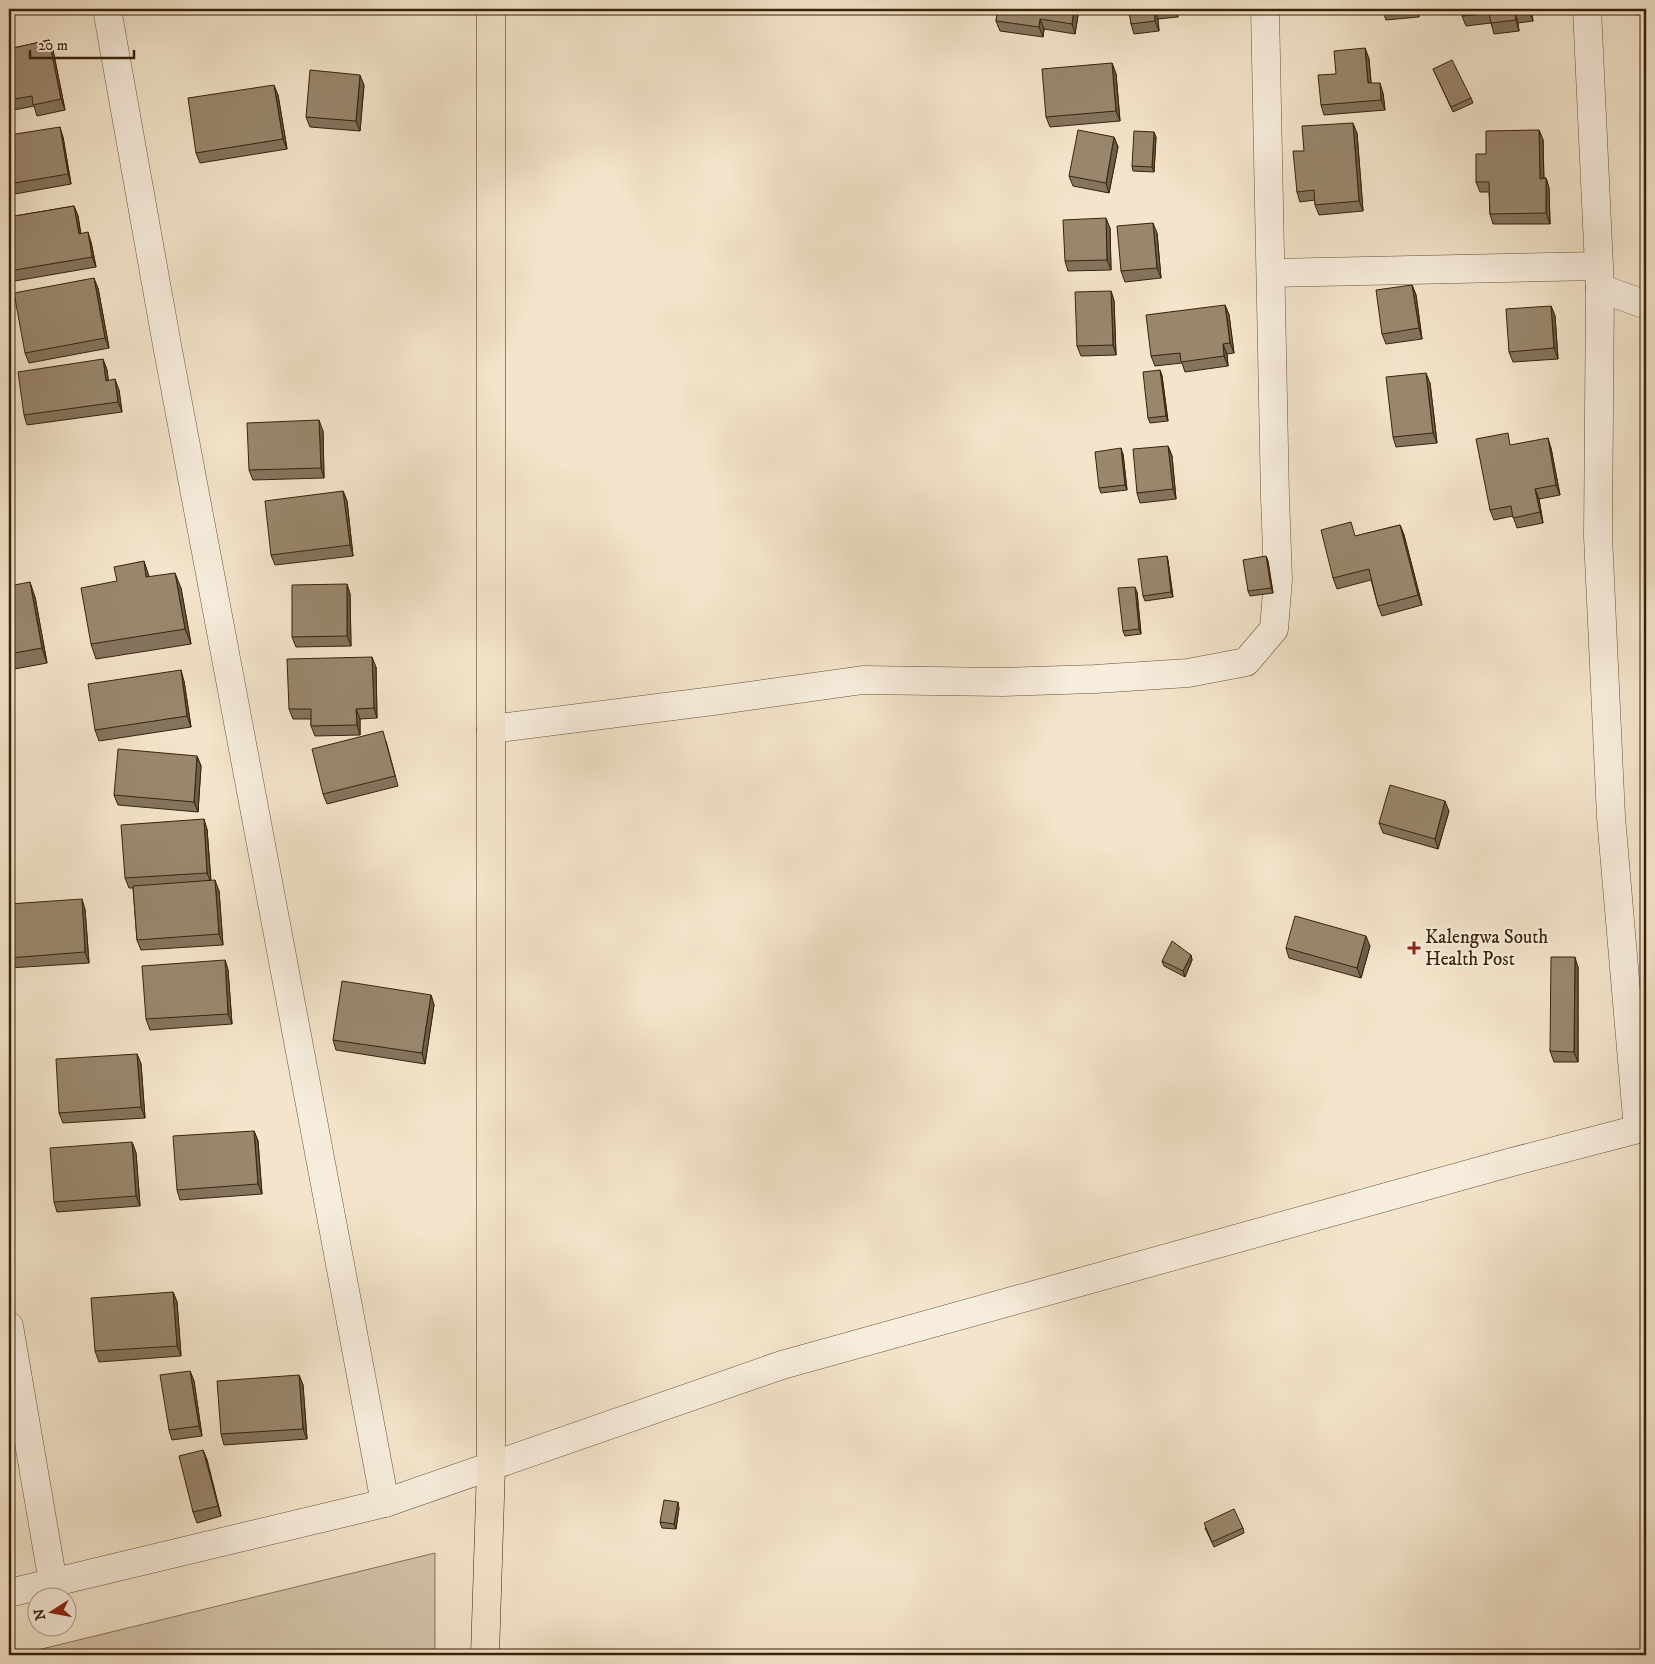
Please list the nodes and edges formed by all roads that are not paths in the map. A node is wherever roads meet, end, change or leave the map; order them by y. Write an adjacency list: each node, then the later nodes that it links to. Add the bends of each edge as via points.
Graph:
1 (107, 9): 12 (street)
2 (491, 9): 8 (main road)
3 (1265, 9): 5 (street)
4 (1587, 9): 6 (street)
5 (1272, 272): 6 (street); 8 (street, via 1278,579 1274,629 1246,662 1188,673 1095,679 1002,682 863,680)
6 (1599, 277): 7 (street); 9 (street, via 1599,556 1611,817)
7 (1646, 305)
8 (491, 729): 11 (main road)
9 (1642, 1128): 11 (street, via 782,1365)
10 (9, 1326): 13 (street)
11 (491, 1467): 12 (street); 15 (main road)
12 (385, 1503): 13 (street)
13 (53, 1583): 14 (street)
14 (9, 1593)
15 (485, 1655)

